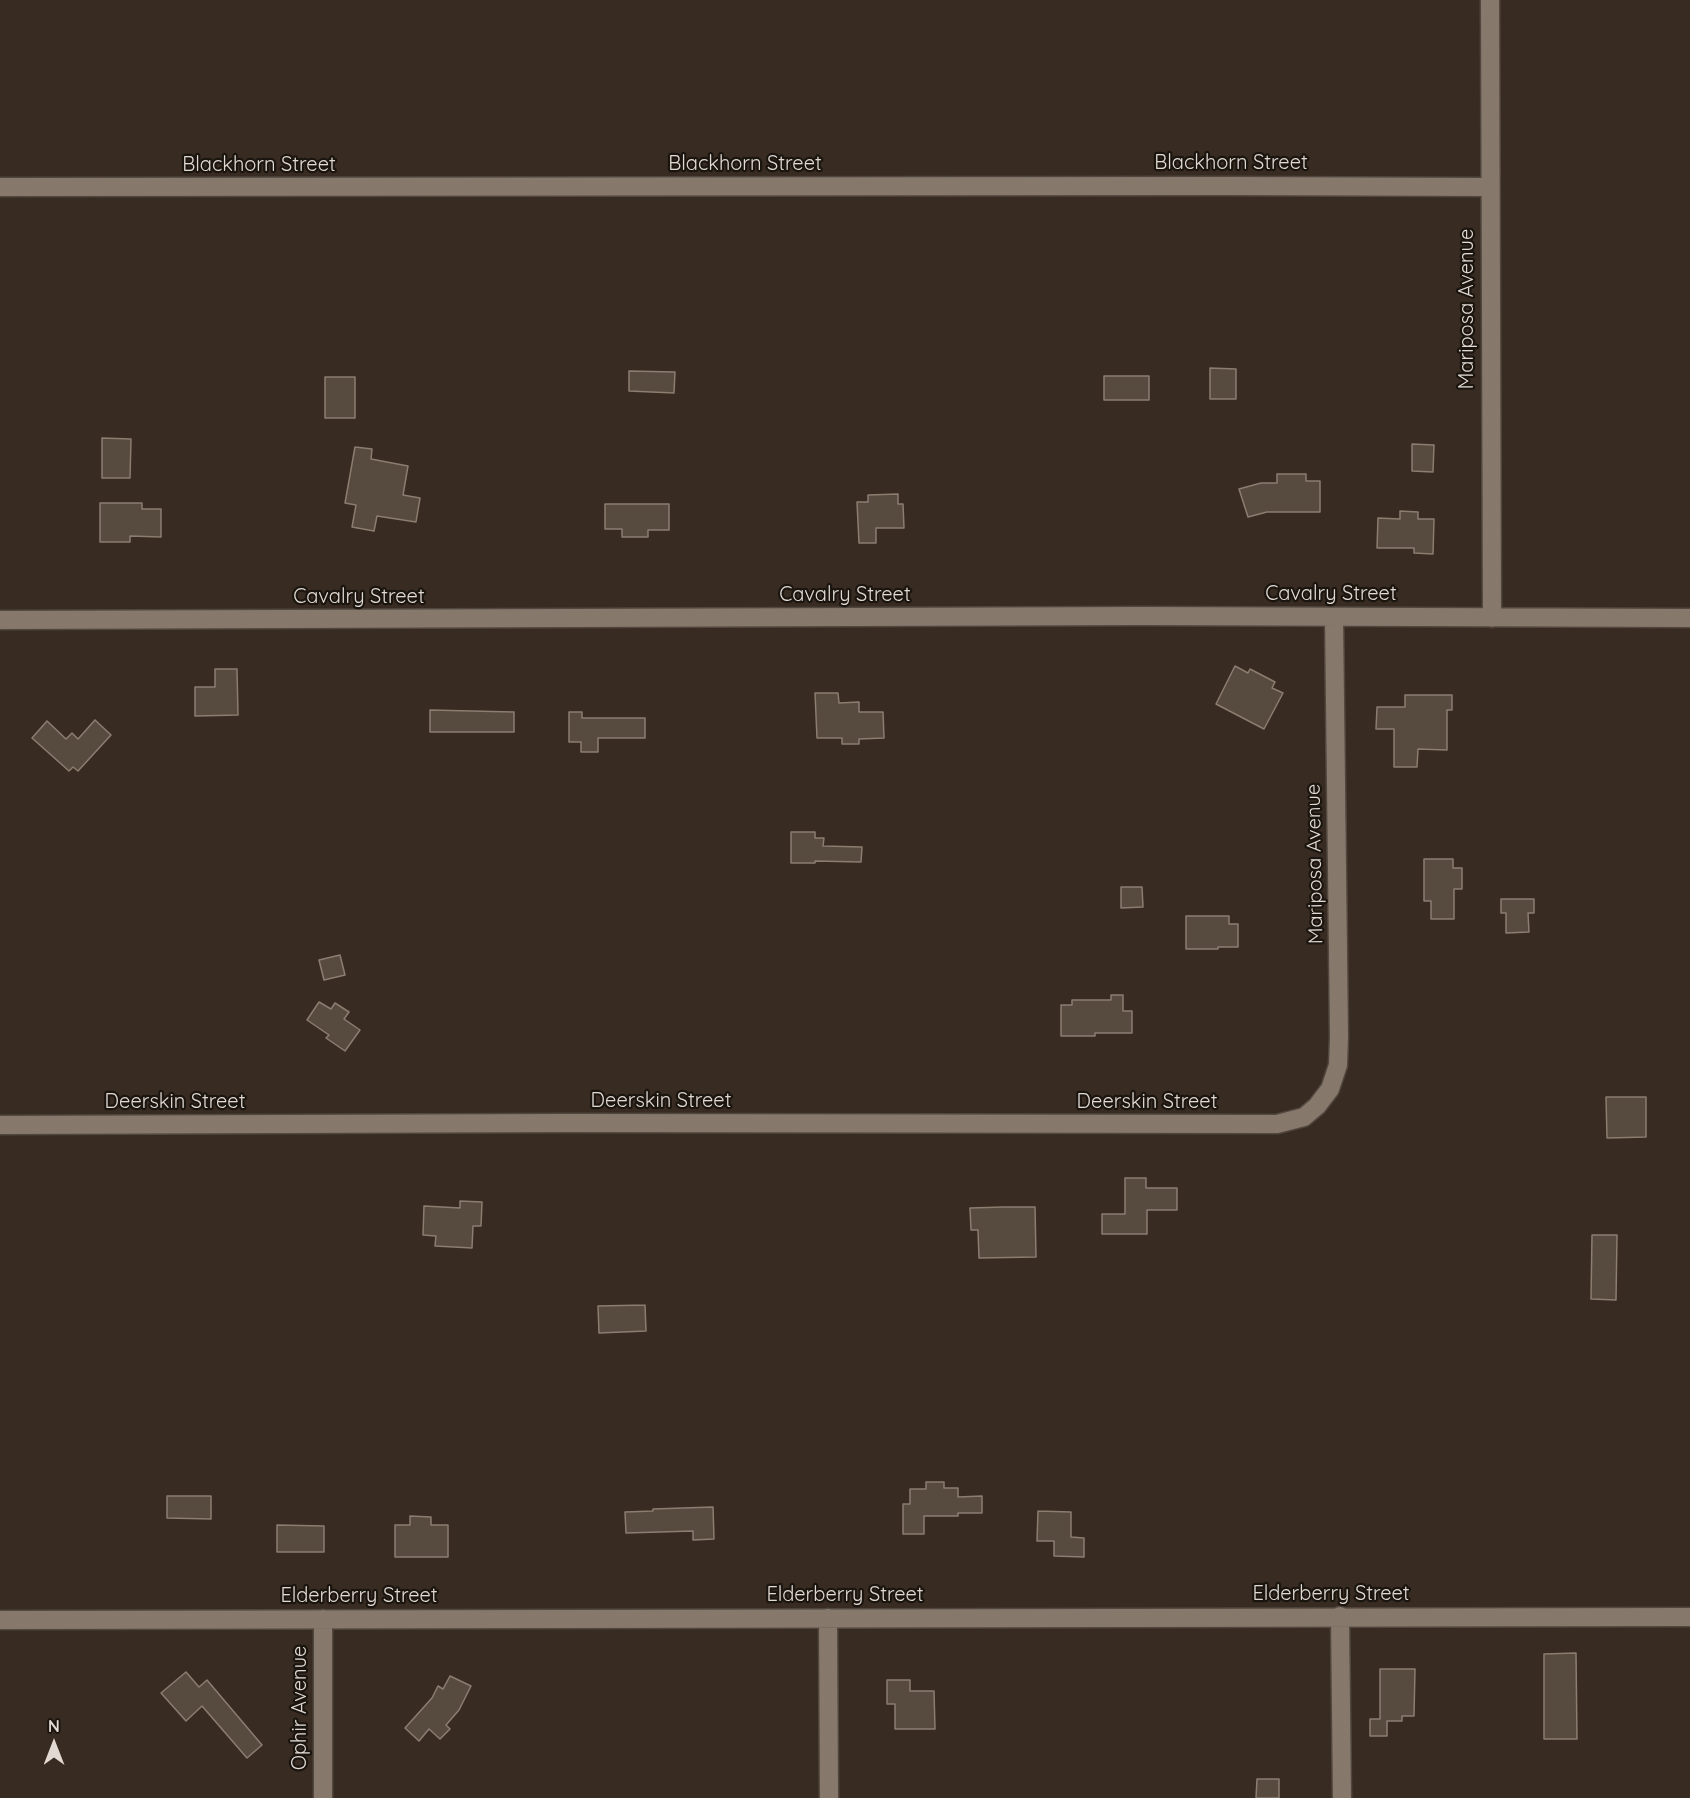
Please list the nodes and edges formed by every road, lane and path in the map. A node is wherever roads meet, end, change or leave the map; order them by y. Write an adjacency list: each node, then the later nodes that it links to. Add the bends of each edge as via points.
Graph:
1 (1490, 0): 2 (street, Mariposa Avenue)
2 (1489, 187): 3 (street, Blackhorn Street); 5 (street, Mariposa Avenue)
3 (0, 188)
4 (1334, 617): 5 (street, Cavalry Street); 7 (street, Cavalry Street); 8 (street, Mariposa Avenue, via 1340,1037 1338,1065 1330,1089)
5 (1492, 618): 6 (street, Cavalry Street)
6 (1690, 618)
7 (0, 620)
8 (1317, 1106): 9 (street, Deerskin Street, via 1304,1117 1277,1124)
9 (0, 1125)
10 (1340, 1616): 11 (street, Elderberry Street); 12 (street, Elderberry Street); 17 (street)
11 (1690, 1617)
12 (828, 1618): 13 (street, Elderberry Street); 16 (street)
13 (322, 1619): 14 (street, Elderberry Street); 15 (street, Ophir Avenue)
14 (0, 1620)
15 (323, 1798)
16 (829, 1798)
17 (1342, 1798)

